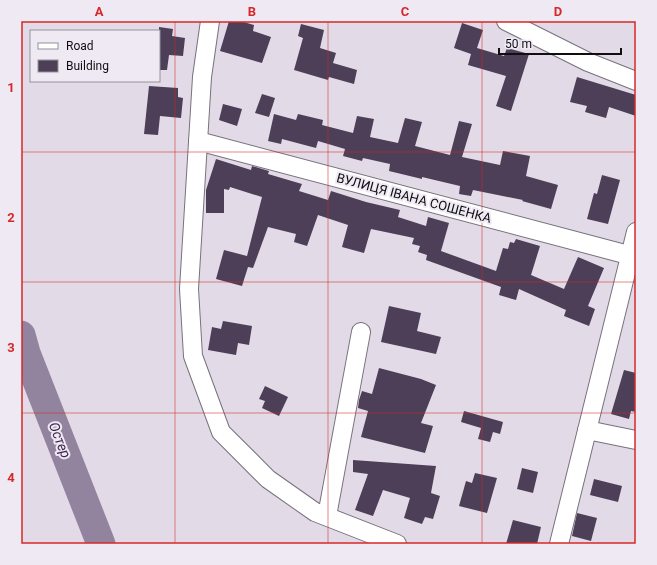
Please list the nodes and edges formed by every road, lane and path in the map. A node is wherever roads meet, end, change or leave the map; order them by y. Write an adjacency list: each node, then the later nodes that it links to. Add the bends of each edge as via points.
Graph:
1 (210, 21): 4 (street, via 202,77)
2 (506, 21): 3 (street, via 588,62)
3 (636, 81)
4 (198, 141): 6 (street, ВУЛИЦЯ ІВАНА СОШЕНКА); 10 (street, via 190,289 193,356 221,432 268,478 315,512)
5 (636, 232): 6 (street)
6 (633, 256): 8 (street)
7 (361, 332): 10 (street)
8 (587, 430): 9 (street); 12 (street)
9 (636, 440)
10 (327, 516): 11 (street)
11 (397, 544)
12 (558, 544)

